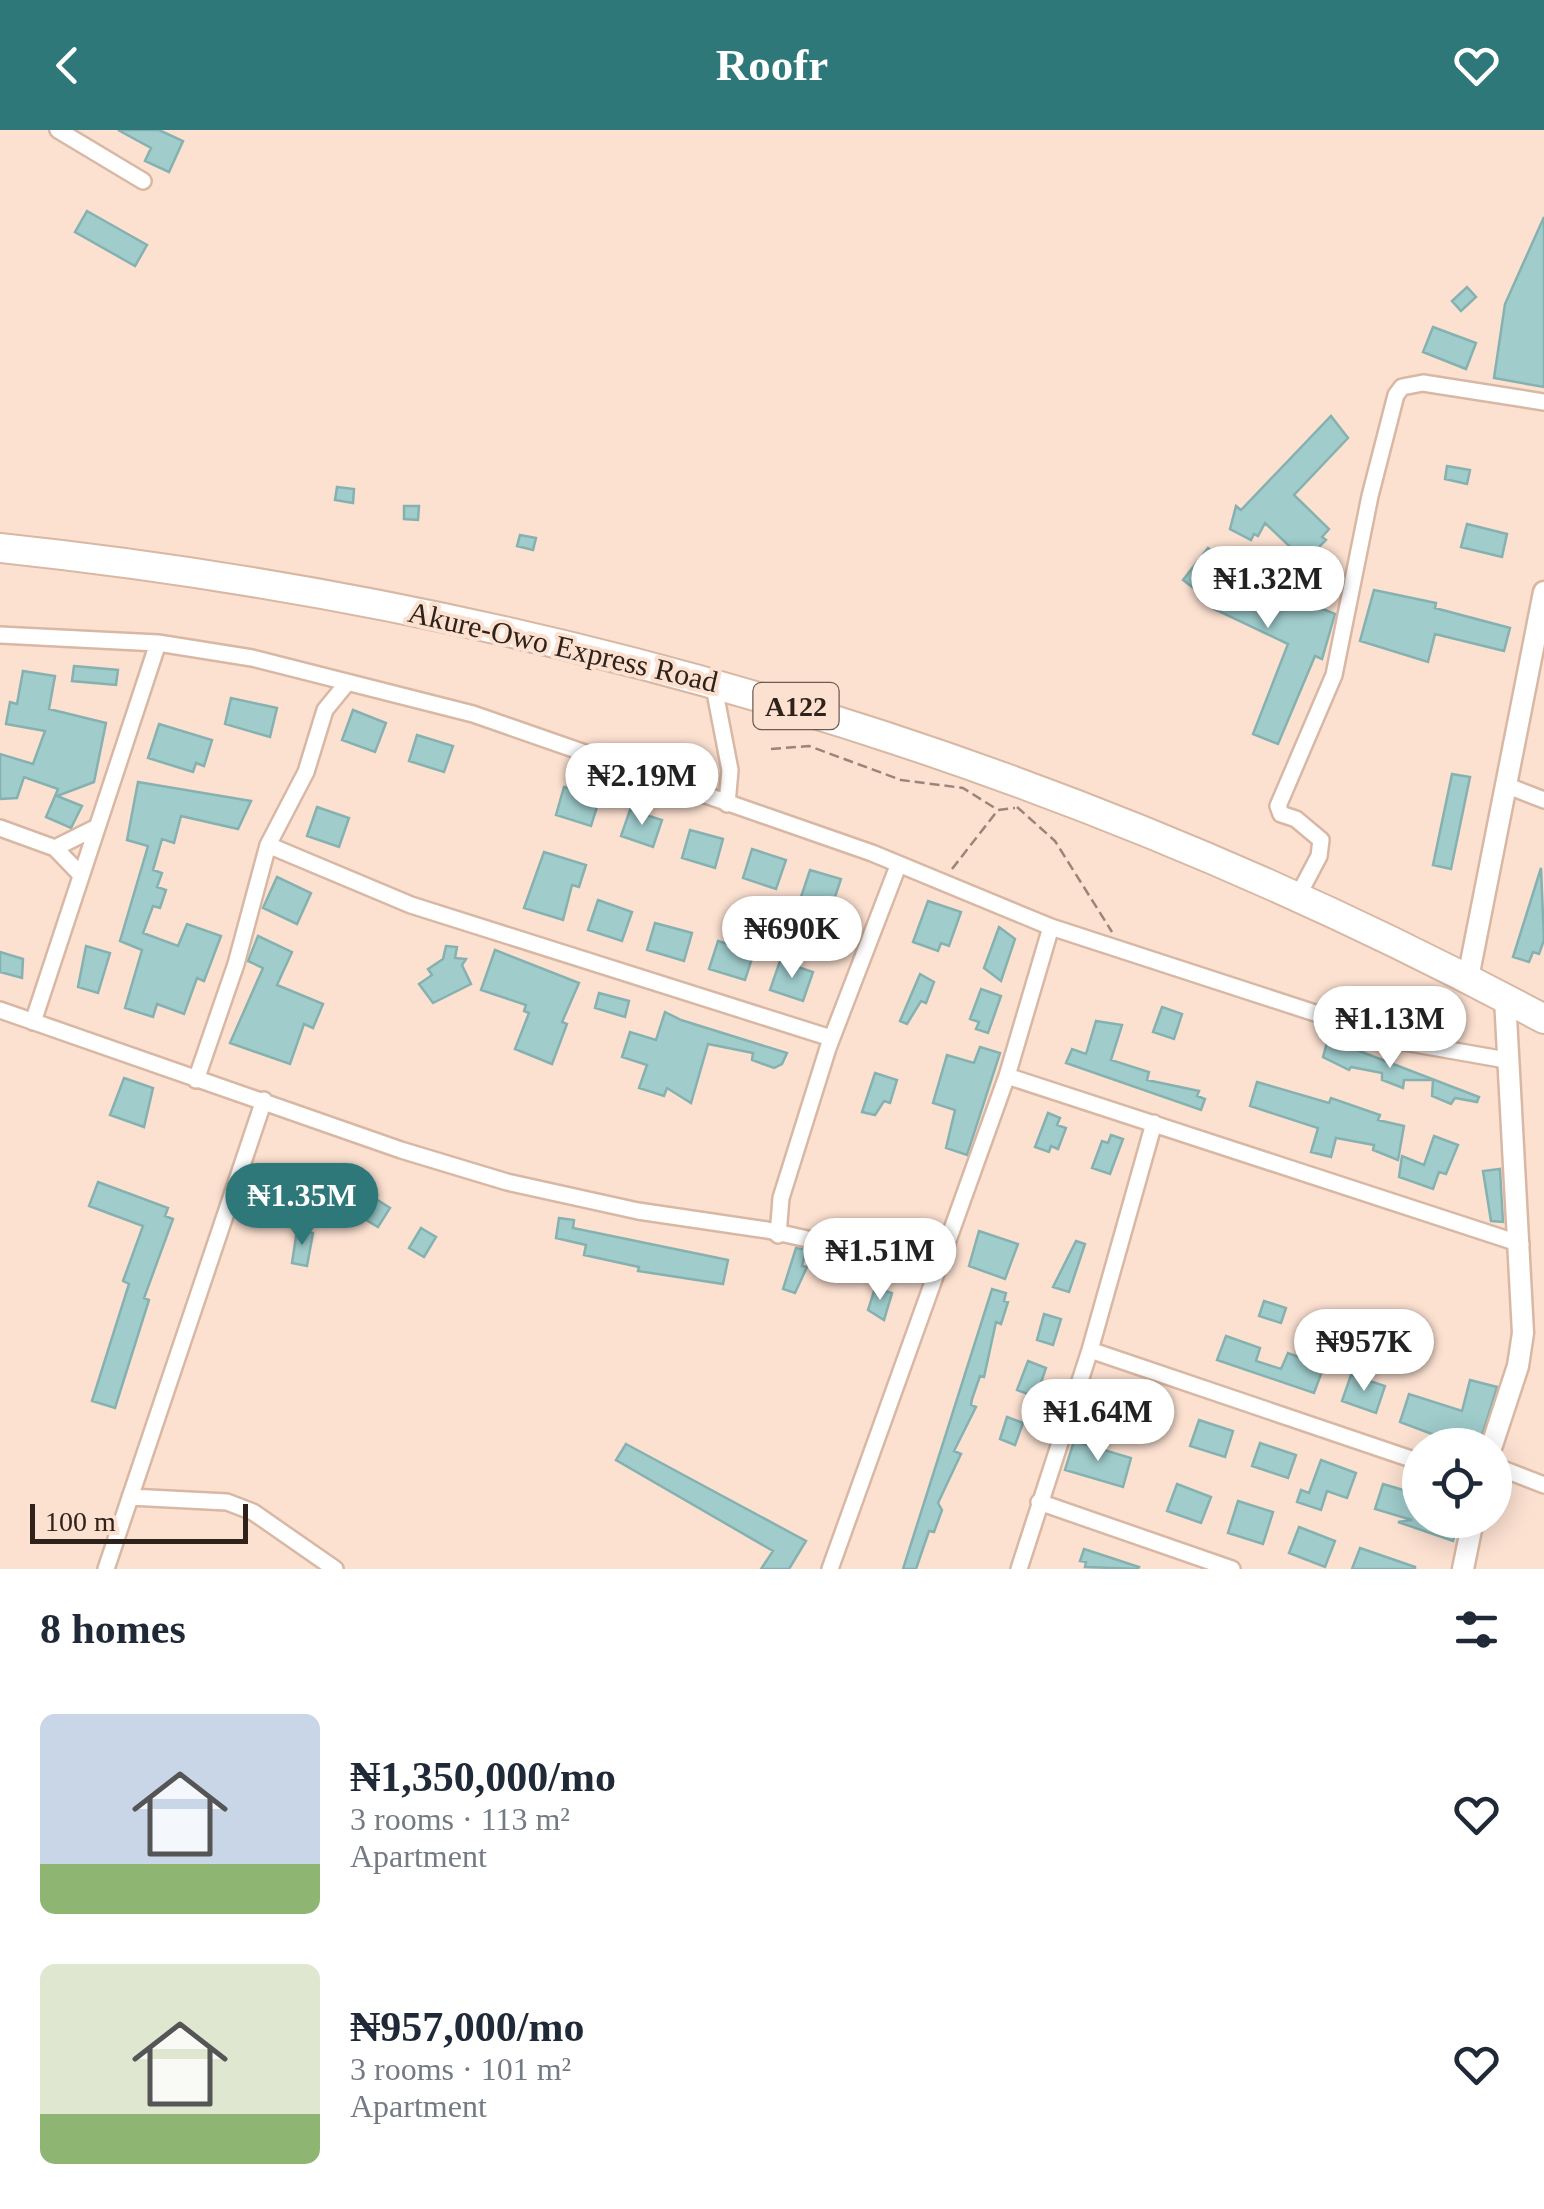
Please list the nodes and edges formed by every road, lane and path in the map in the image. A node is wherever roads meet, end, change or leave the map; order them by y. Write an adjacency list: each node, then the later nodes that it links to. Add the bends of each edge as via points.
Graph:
1 (58, 130): 2 (street)
2 (143, 180)
3 (1544, 402): 24 (street, via 1423,383 1396,395 1334,675 1278,806 1320,840)
4 (0, 548): 8 (highway, Akure-Owo Express Road / A122, via 147,564 360,600 557,640)
5 (1544, 592): 11 (street)
6 (0, 635): 7 (street)
7 (158, 643): 9 (street); 17 (street)
8 (713, 682): 12 (highway, Akure-Owo Express Road / A122); 14 (street, via 730,770)
9 (347, 683): 14 (street, via 536,733); 19 (street, via 325,710 306,772)
10 (770, 749): 16 (path, via 820,749 902,780 962,788)
11 (1508, 786): 13 (street); 27 (street)
12 (1039, 788): 15 (path); 24 (highway, Akure-Owo Express Road / A122)
13 (1544, 800)
14 (726, 804): 21 (street)
15 (1017, 807): 16 (path); 26 (path, via 1055,841)
16 (998, 810): 23 (path)
17 (97, 827): 20 (street); 22 (street)
18 (0, 828): 20 (street)
19 (268, 845): 32 (street, via 411,906); 35 (street)
20 (56, 848): 22 (street)
21 (898, 866): 23 (street); 32 (street)
22 (82, 875): 31 (street)
23 (940, 883): 25 (street)
24 (1298, 896): 27 (highway, Akure-Owo Express Road / A122)
25 (1051, 928): 26 (street); 34 (street)
26 (1120, 948): 33 (street, via 1404,1042)
27 (1468, 978): 28 (highway, Akure-Owo Express Road / A122)
28 (1505, 998): 30 (highway, Akure-Owo Express Road / A122); 33 (street)
29 (0, 1010): 31 (street)
30 (1544, 1019)
31 (34, 1022): 35 (street)
32 (831, 1038): 38 (street, via 781,1198)
33 (1506, 1060): 39 (street)
34 (1007, 1076): 37 (street); 40 (street)
35 (196, 1080): 36 (street)
36 (264, 1100): 38 (street, via 507,1182); 46 (street)
37 (1154, 1123): 39 (street); 41 (street)
38 (778, 1234): 40 (street)
39 (1521, 1244): 42 (street, via 1523,1333)
40 (938, 1268): 51 (street)
41 (1090, 1350): 43 (street); 47 (street)
42 (1498, 1428)
43 (1402, 1456)
44 (1512, 1473): 45 (street)
45 (1544, 1485)
46 (130, 1497): 49 (street); 50 (street, via 228,1502 254,1512)
47 (1039, 1502): 52 (street); 53 (street)
48 (1469, 1538): 54 (street)
49 (106, 1569)
50 (335, 1569)
51 (830, 1569)
52 (1019, 1569)
53 (1232, 1569)
54 (1463, 1569)

